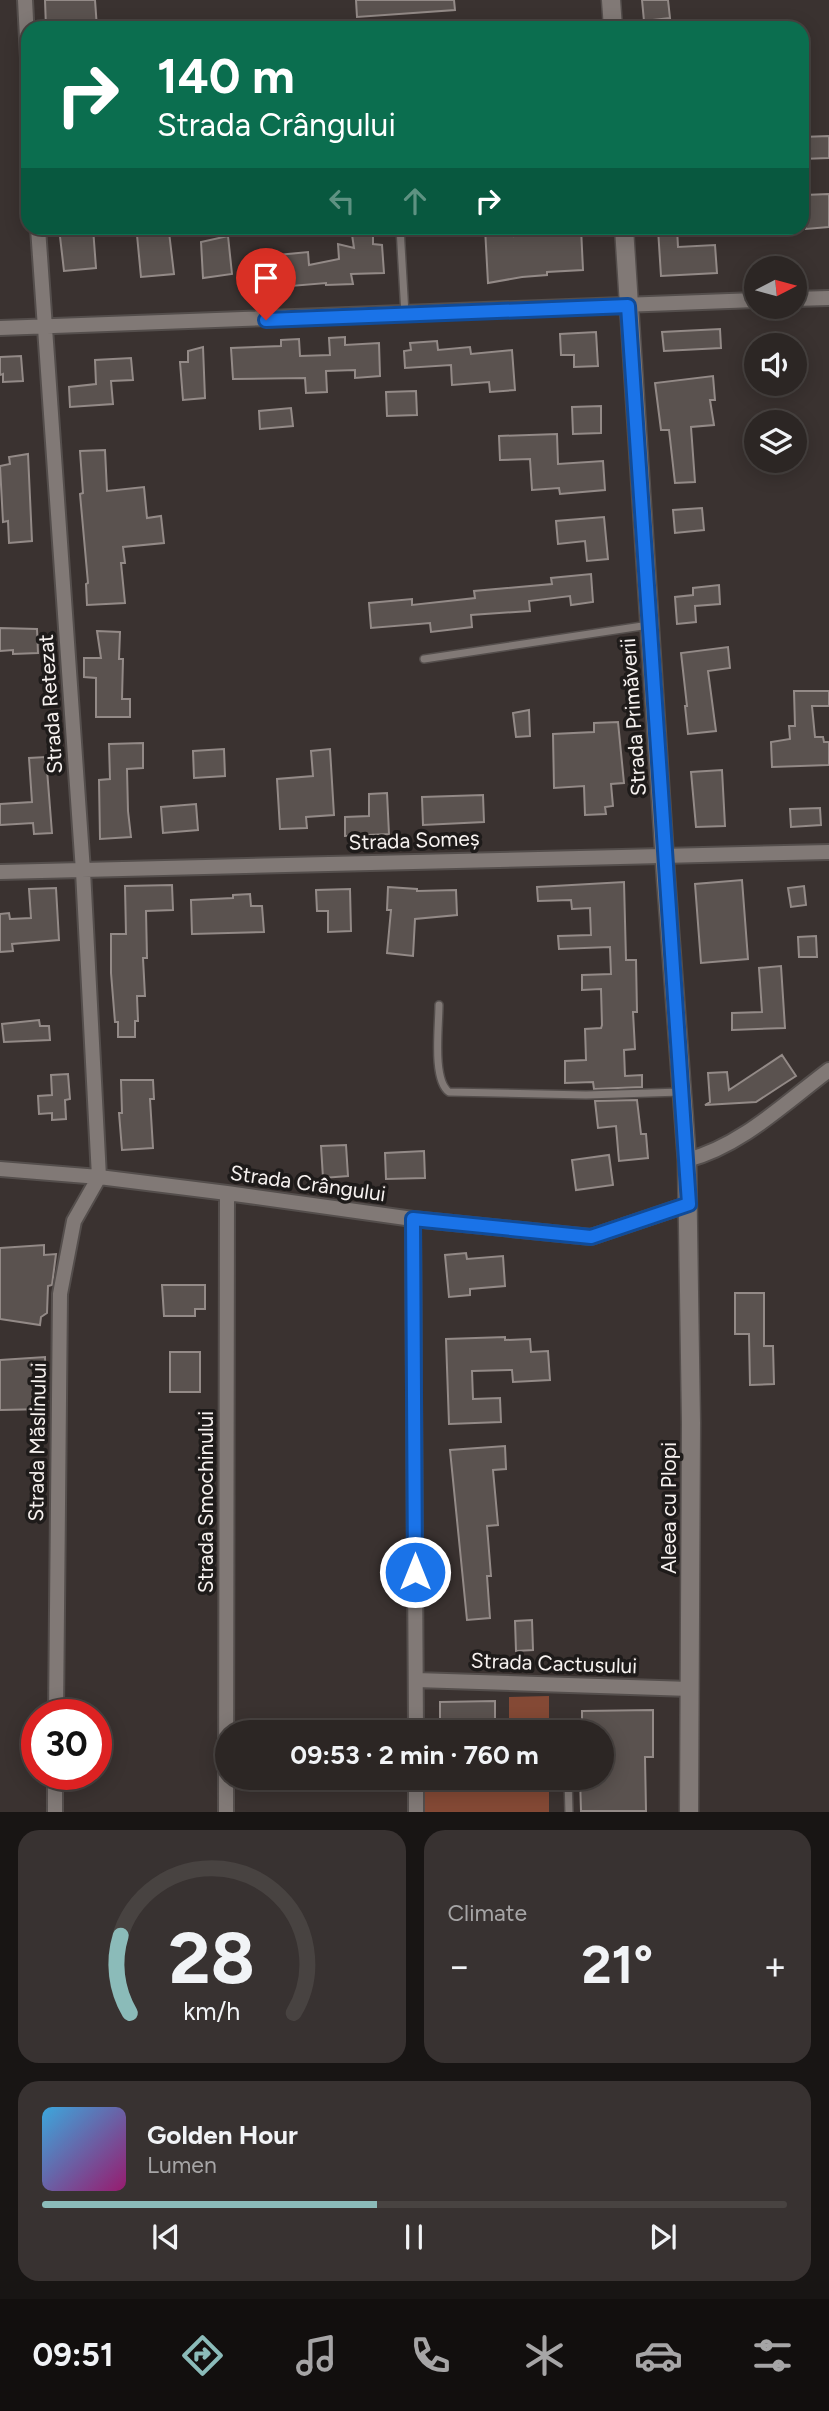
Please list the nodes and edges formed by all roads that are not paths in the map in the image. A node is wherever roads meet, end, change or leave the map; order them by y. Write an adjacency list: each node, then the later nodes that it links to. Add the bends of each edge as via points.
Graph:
1 (24, 0): 3 (street)
2 (611, 0): 4 (street)
3 (25, 21)
4 (612, 21)
5 (38, 235): 13 (street, Strada Retezat)
6 (400, 235): 12 (lane)
7 (624, 235): 11 (street, Strada Primăverii)
8 (829, 298): 9 (street)
9 (807, 299)
10 (744, 301): 11 (street)
11 (628, 306): 12 (street); 15 (street, Strada Primăverii)
12 (405, 315): 13 (street)
13 (44, 327): 14 (street); 19 (street, Strada Retezat)
14 (0, 328)
15 (650, 625): 16 (lane); 18 (street, Strada Primăverii)
16 (424, 659)
17 (829, 852): 18 (street, Strada Someș)
18 (664, 855): 19 (street, Strada Someș); 23 (street, Strada Primăverii)
19 (83, 871): 20 (street, Strada Someș); 26 (street, Strada Retezat)
20 (0, 872)
21 (439, 1005): 23 (lane, via 439,1072 443,1088 449,1092)
22 (829, 1070): 24 (street, via 743,1135)
23 (682, 1092): 24 (street, Strada Primăverii)
24 (687, 1160): 28 (street, Strada Primăverii)
25 (0, 1169): 26 (street, Strada Crângului)
26 (99, 1177): 27 (street, Strada Crângului); 32 (street, Strada Măslinului, via 74,1221 60,1294)
27 (227, 1192): 29 (street, Strada Crângului); 38 (street, Strada Smochinului)
28 (689, 1204): 29 (street, Strada Crângului, via 591,1237); 31 (street, Aleea cu Plopi)
29 (413, 1219): 30 (street)
30 (416, 1680): 31 (street, Strada Cactusului); 33 (street)
31 (690, 1689): 41 (street, Aleea cu Plopi)
32 (56, 1699)
33 (416, 1720)
34 (55, 1790): 37 (street)
35 (416, 1790): 39 (street)
36 (568, 1790): 40 (lane)
37 (55, 1812)
38 (226, 1812)
39 (416, 1812)
40 (569, 1812)
41 (690, 1812)

